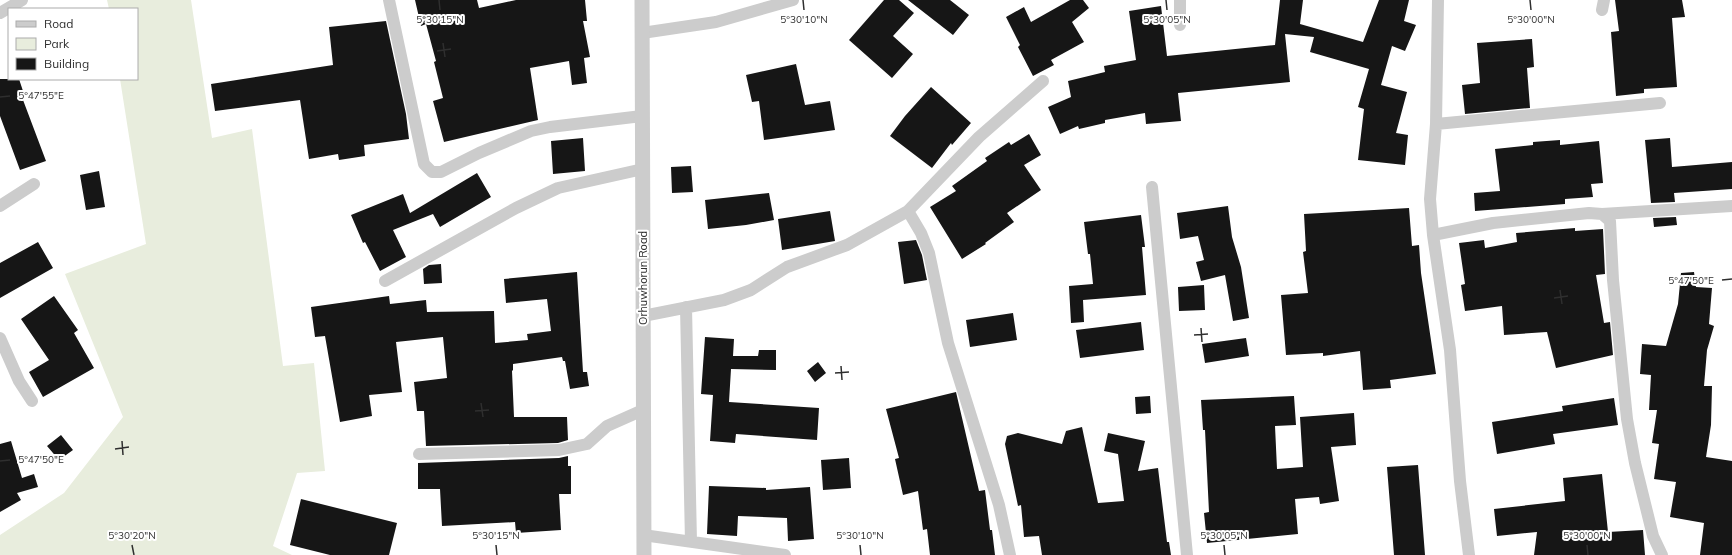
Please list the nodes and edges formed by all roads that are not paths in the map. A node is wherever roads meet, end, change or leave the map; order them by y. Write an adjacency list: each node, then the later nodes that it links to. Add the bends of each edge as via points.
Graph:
1 (22, 0): 7 (street)
2 (389, 0): 12 (street, via 424,164 432,172 441,172 479,152 531,131)
3 (642, 0): 9 (street, Orhuwhorun Road)
4 (793, 0): 9 (street, via 716,22)
5 (1180, 0): 8 (street)
6 (1438, 0): 13 (street)
7 (8, 8)
8 (1180, 25)
9 (642, 33): 12 (street, Orhuwhorun Road)
10 (1043, 81): 19 (street, via 979,138)
11 (1660, 103): 13 (street)
12 (642, 116): 14 (street, Orhuwhorun Road)
13 (1436, 124): 21 (street, via 1430,198)
14 (642, 170): 22 (street, via 558,188 516,208); 24 (street, Orhuwhorun Road)
15 (34, 184): 17 (street)
16 (1152, 187): 34 (street)
17 (0, 206)
18 (1732, 206): 20 (street)
19 (908, 211): 23 (street, via 847,245 787,267 751,290 724,300); 33 (street, via 929,253 948,343 999,505)
20 (1602, 214): 21 (street, via 1589,213 1493,223); 36 (street, via 1610,221 1613,280 1633,455 1653,536)
21 (1433, 235): 35 (street, via 1450,350 1460,481)
22 (385, 281)
23 (686, 307): 24 (street); 30 (street)
24 (643, 316): 27 (street, Orhuwhorun Road)
25 (0, 338): 26 (street, via 19,381)
26 (32, 400)
27 (643, 410): 28 (street, via 607,426 587,444 559,450); 29 (street, Orhuwhorun Road)
28 (419, 454)
29 (644, 535): 30 (street); 31 (street, Orhuwhorun Road)
30 (691, 542): 32 (street)
31 (644, 555)
32 (785, 555)
33 (1010, 555)
34 (1186, 555)
35 (1469, 555)
36 (1662, 555)

